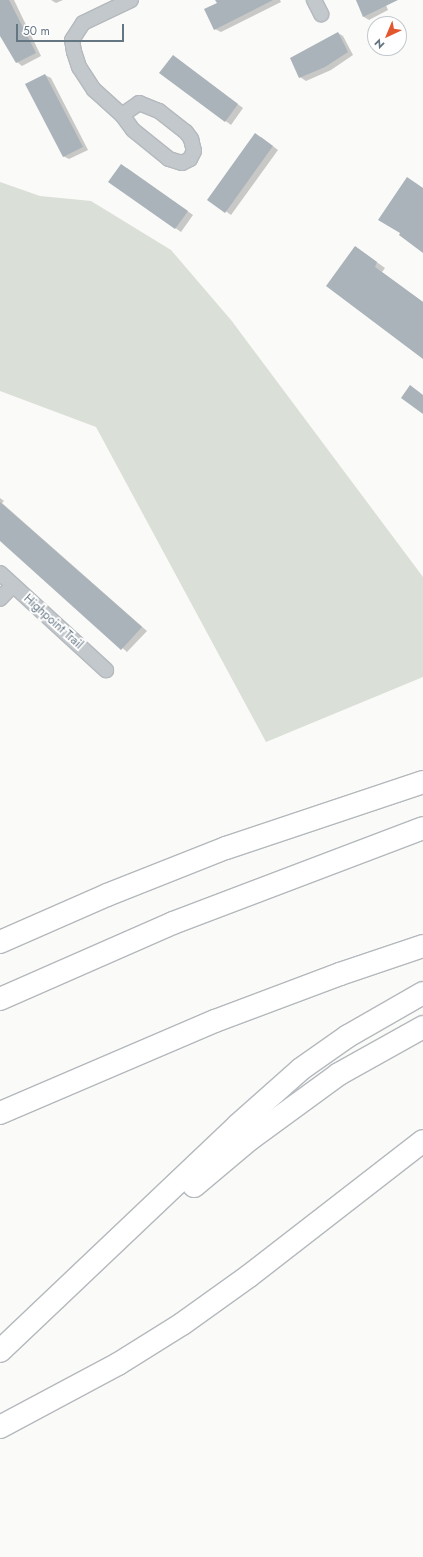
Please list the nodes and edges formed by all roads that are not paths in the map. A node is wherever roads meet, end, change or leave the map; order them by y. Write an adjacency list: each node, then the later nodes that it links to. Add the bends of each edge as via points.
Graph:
1 (131, 0): 4 (street, via 83,23 72,40 80,67 94,90)
2 (314, 0): 3 (street)
3 (321, 14)
4 (122, 115): 4 (street, via 139,103 159,111 191,139 194,151 190,159 182,163 169,159 140,136)
5 (0, 573): 6 (street, Highpoint Trail)
6 (13, 585): 7 (street); 8 (street, Highpoint Trail)
7 (0, 599)
8 (106, 670)
9 (423, 782): 11 (highway, via 226,848 107,895)
10 (423, 828): 14 (highway, via 173,923)
11 (0, 942)
12 (423, 946): 16 (highway, via 215,1021)
13 (423, 993): 18 (highway, via 348,1036 301,1069 232,1130)
14 (0, 999)
15 (423, 1027): 19 (highway, via 339,1074 250,1139 198,1182 41,1330)
16 (0, 1113)
17 (423, 1141): 20 (highway, via 249,1276 182,1324 118,1364)
18 (0, 1351)
19 (0, 1363)
20 (0, 1427)

